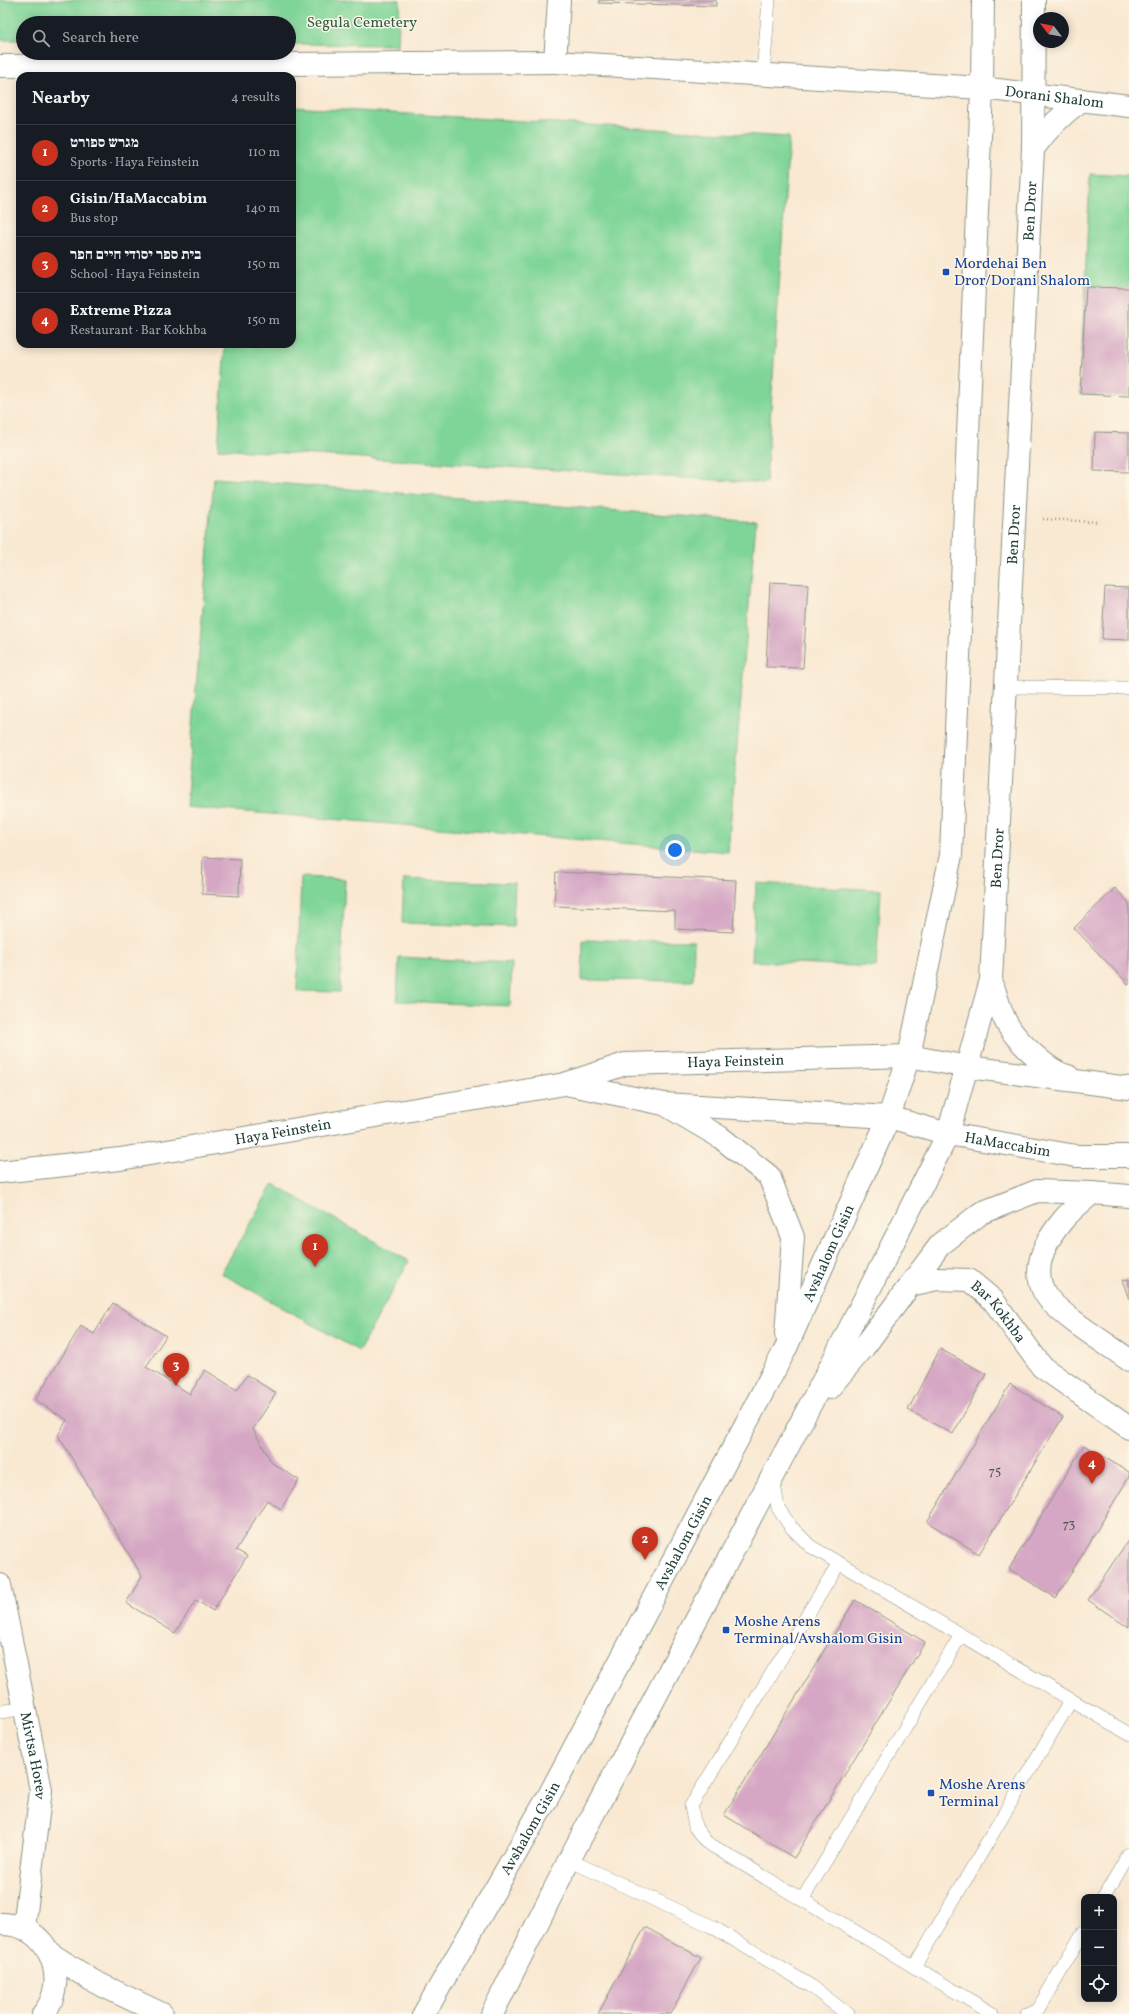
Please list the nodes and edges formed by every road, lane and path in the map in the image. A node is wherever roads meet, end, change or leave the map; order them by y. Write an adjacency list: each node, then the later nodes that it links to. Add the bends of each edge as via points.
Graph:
1 (559, 0): 5 (street)
2 (769, 0): 7 (lane)
3 (983, 0): 8 (street)
4 (1034, 0): 9 (street, Ben Dror)
5 (556, 62): 6 (street, Dorani Shalom); 7 (street, Dorani Shalom)
6 (0, 66)
7 (763, 75): 8 (street, Dorani Shalom)
8 (982, 88): 9 (street, Dorani Shalom); 18 (street, via 951,855)
9 (1032, 95): 10 (street, Dorani Shalom); 12 (street, Ben Dror)
10 (1082, 100): 11 (street, Dorani Shalom); 12 (street, via 1052,124)
11 (1129, 106)
12 (1033, 149): 13 (street, Ben Dror)
13 (1015, 517): 14 (path); 15 (street, Ben Dror)
14 (1099, 522)
15 (1006, 687): 16 (lane); 17 (street, Ben Dror)
16 (1129, 688)
17 (991, 980): 19 (street, Ben Dror); 21 (street, via 1007,1024 1029,1050 1060,1074)
18 (909, 1056): 19 (street); 20 (street, Haya Feinstein, via 625,1064); 23 (street, Avshalom Gisin)
19 (968, 1067): 21 (street); 24 (street)
20 (565, 1084): 22 (street, Haya Feinstein); 26 (street, Haya Feinstein, via 120,1159)
21 (1125, 1088)
22 (664, 1104): 23 (street, Haya Feinstein); 30 (street, via 720,1137 769,1176 793,1237)
23 (889, 1117): 24 (street, HaMaccabim); 30 (street, Avshalom Gisin)
24 (948, 1134): 25 (street, HaMaccabim, via 1076,1156); 32 (street)
25 (1129, 1156)
26 (0, 1172)
27 (1092, 1193): 28 (street); 29 (street, via 1037,1191 981,1213 940,1245); 31 (street, via 1063,1220 1042,1252 1038,1272 1044,1292 1065,1314)
28 (1129, 1196)
29 (910, 1285): 32 (street, via 864,1347); 33 (street, Bar Kokhba, via 937,1279 970,1280 993,1300 1042,1367)
30 (786, 1350): 53 (street, Avshalom Gisin, via 548,1797)
31 (1129, 1360)
32 (804, 1418): 34 (street)
33 (1129, 1428)
34 (773, 1477): 35 (lane, via 778,1508 791,1527 810,1546); 43 (street)
35 (839, 1563): 37 (lane); 45 (lane, via 691,1806 695,1827 706,1842)
36 (0, 1585): 39 (street, Mivtsa Horev)
37 (961, 1635): 38 (lane); 45 (lane)
38 (1071, 1700): 41 (lane); 50 (lane)
39 (25, 1708): 40 (lane); 47 (street, Mivtsa Horev, via 41,1790)
40 (0, 1712)
41 (1129, 1734)
42 (1129, 1854): 44 (lane)
43 (569, 1860): 54 (street); 55 (lane, via 711,1926 811,1986)
44 (1106, 1894)
45 (802, 1900): 50 (lane)
46 (0, 1924): 47 (street)
47 (24, 1928): 49 (street, via 40,1939)
48 (1081, 1936): 57 (lane, via 1038,2009)
49 (50, 1954): 51 (street, via 56,1972 55,1990 49,2007); 52 (street, via 93,1981)
50 (914, 1967): 56 (lane)
51 (43, 2014)
52 (162, 2014)
53 (424, 2014)
54 (492, 2014)
55 (847, 2014)
56 (993, 2014)
57 (1028, 2014)

